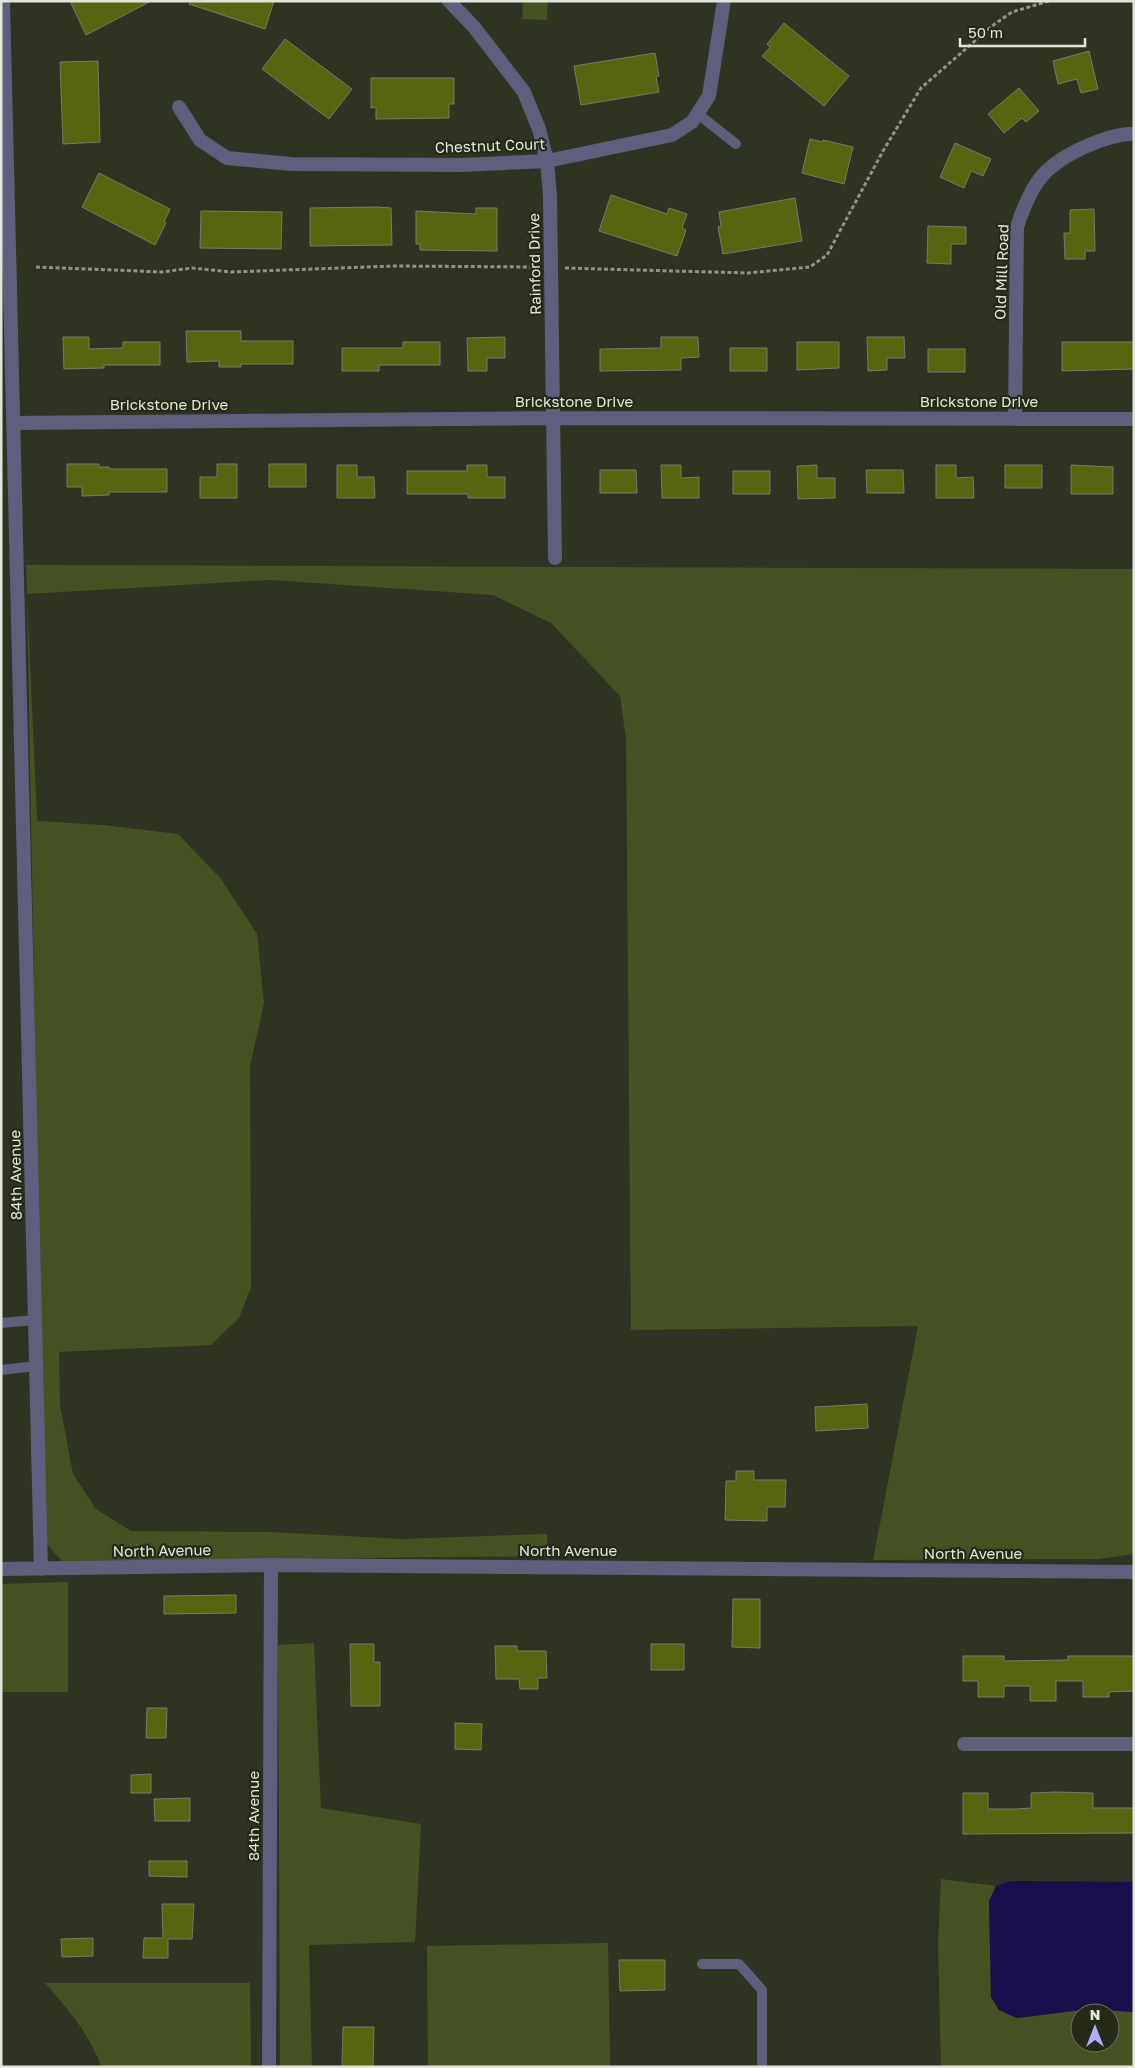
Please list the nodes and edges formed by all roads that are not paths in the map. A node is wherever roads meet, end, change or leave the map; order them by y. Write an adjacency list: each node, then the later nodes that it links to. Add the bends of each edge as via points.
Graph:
1 (3, 1): 12 (street, 84th Avenue)
2 (449, 1): 8 (street, Rainford Drive, via 474,27 524,92 539,129)
3 (724, 1): 5 (street, Chestnut Court, via 709,96)
4 (179, 107): 8 (street, Chestnut Court, via 200,140 227,158 291,164 462,165)
5 (698, 114): 7 (lane); 8 (street, Chestnut Court, via 672,135)
6 (1134, 134): 10 (street, Old Mill Road, via 1095,142 1068,154 1047,168 1026,198 1017,227)
7 (736, 144)
8 (546, 161): 9 (street, Rainford Drive, via 550,196)
9 (553, 418): 10 (street, Brickstone Drive); 12 (street, Brickstone Drive); 13 (street, Rainford Drive)
10 (1015, 418): 11 (street, Brickstone Drive)
11 (1134, 419)
12 (15, 423): 14 (street, 84th Avenue)
13 (556, 558)
14 (35, 1320): 15 (lane); 16 (street, 84th Avenue)
15 (1, 1323)
16 (36, 1366): 17 (lane); 20 (street, 84th Avenue)
17 (1, 1370)
18 (271, 1565): 20 (street, North Avenue); 21 (street, North Avenue); 25 (street, 84th Avenue)
19 (1, 1569): 20 (street, North Avenue)
20 (41, 1569)
21 (1134, 1572)
22 (964, 1744): 23 (street)
23 (1134, 1744)
24 (702, 1964): 26 (lane, via 739,1964 762,1990)
25 (269, 2067)
26 (762, 2067)

